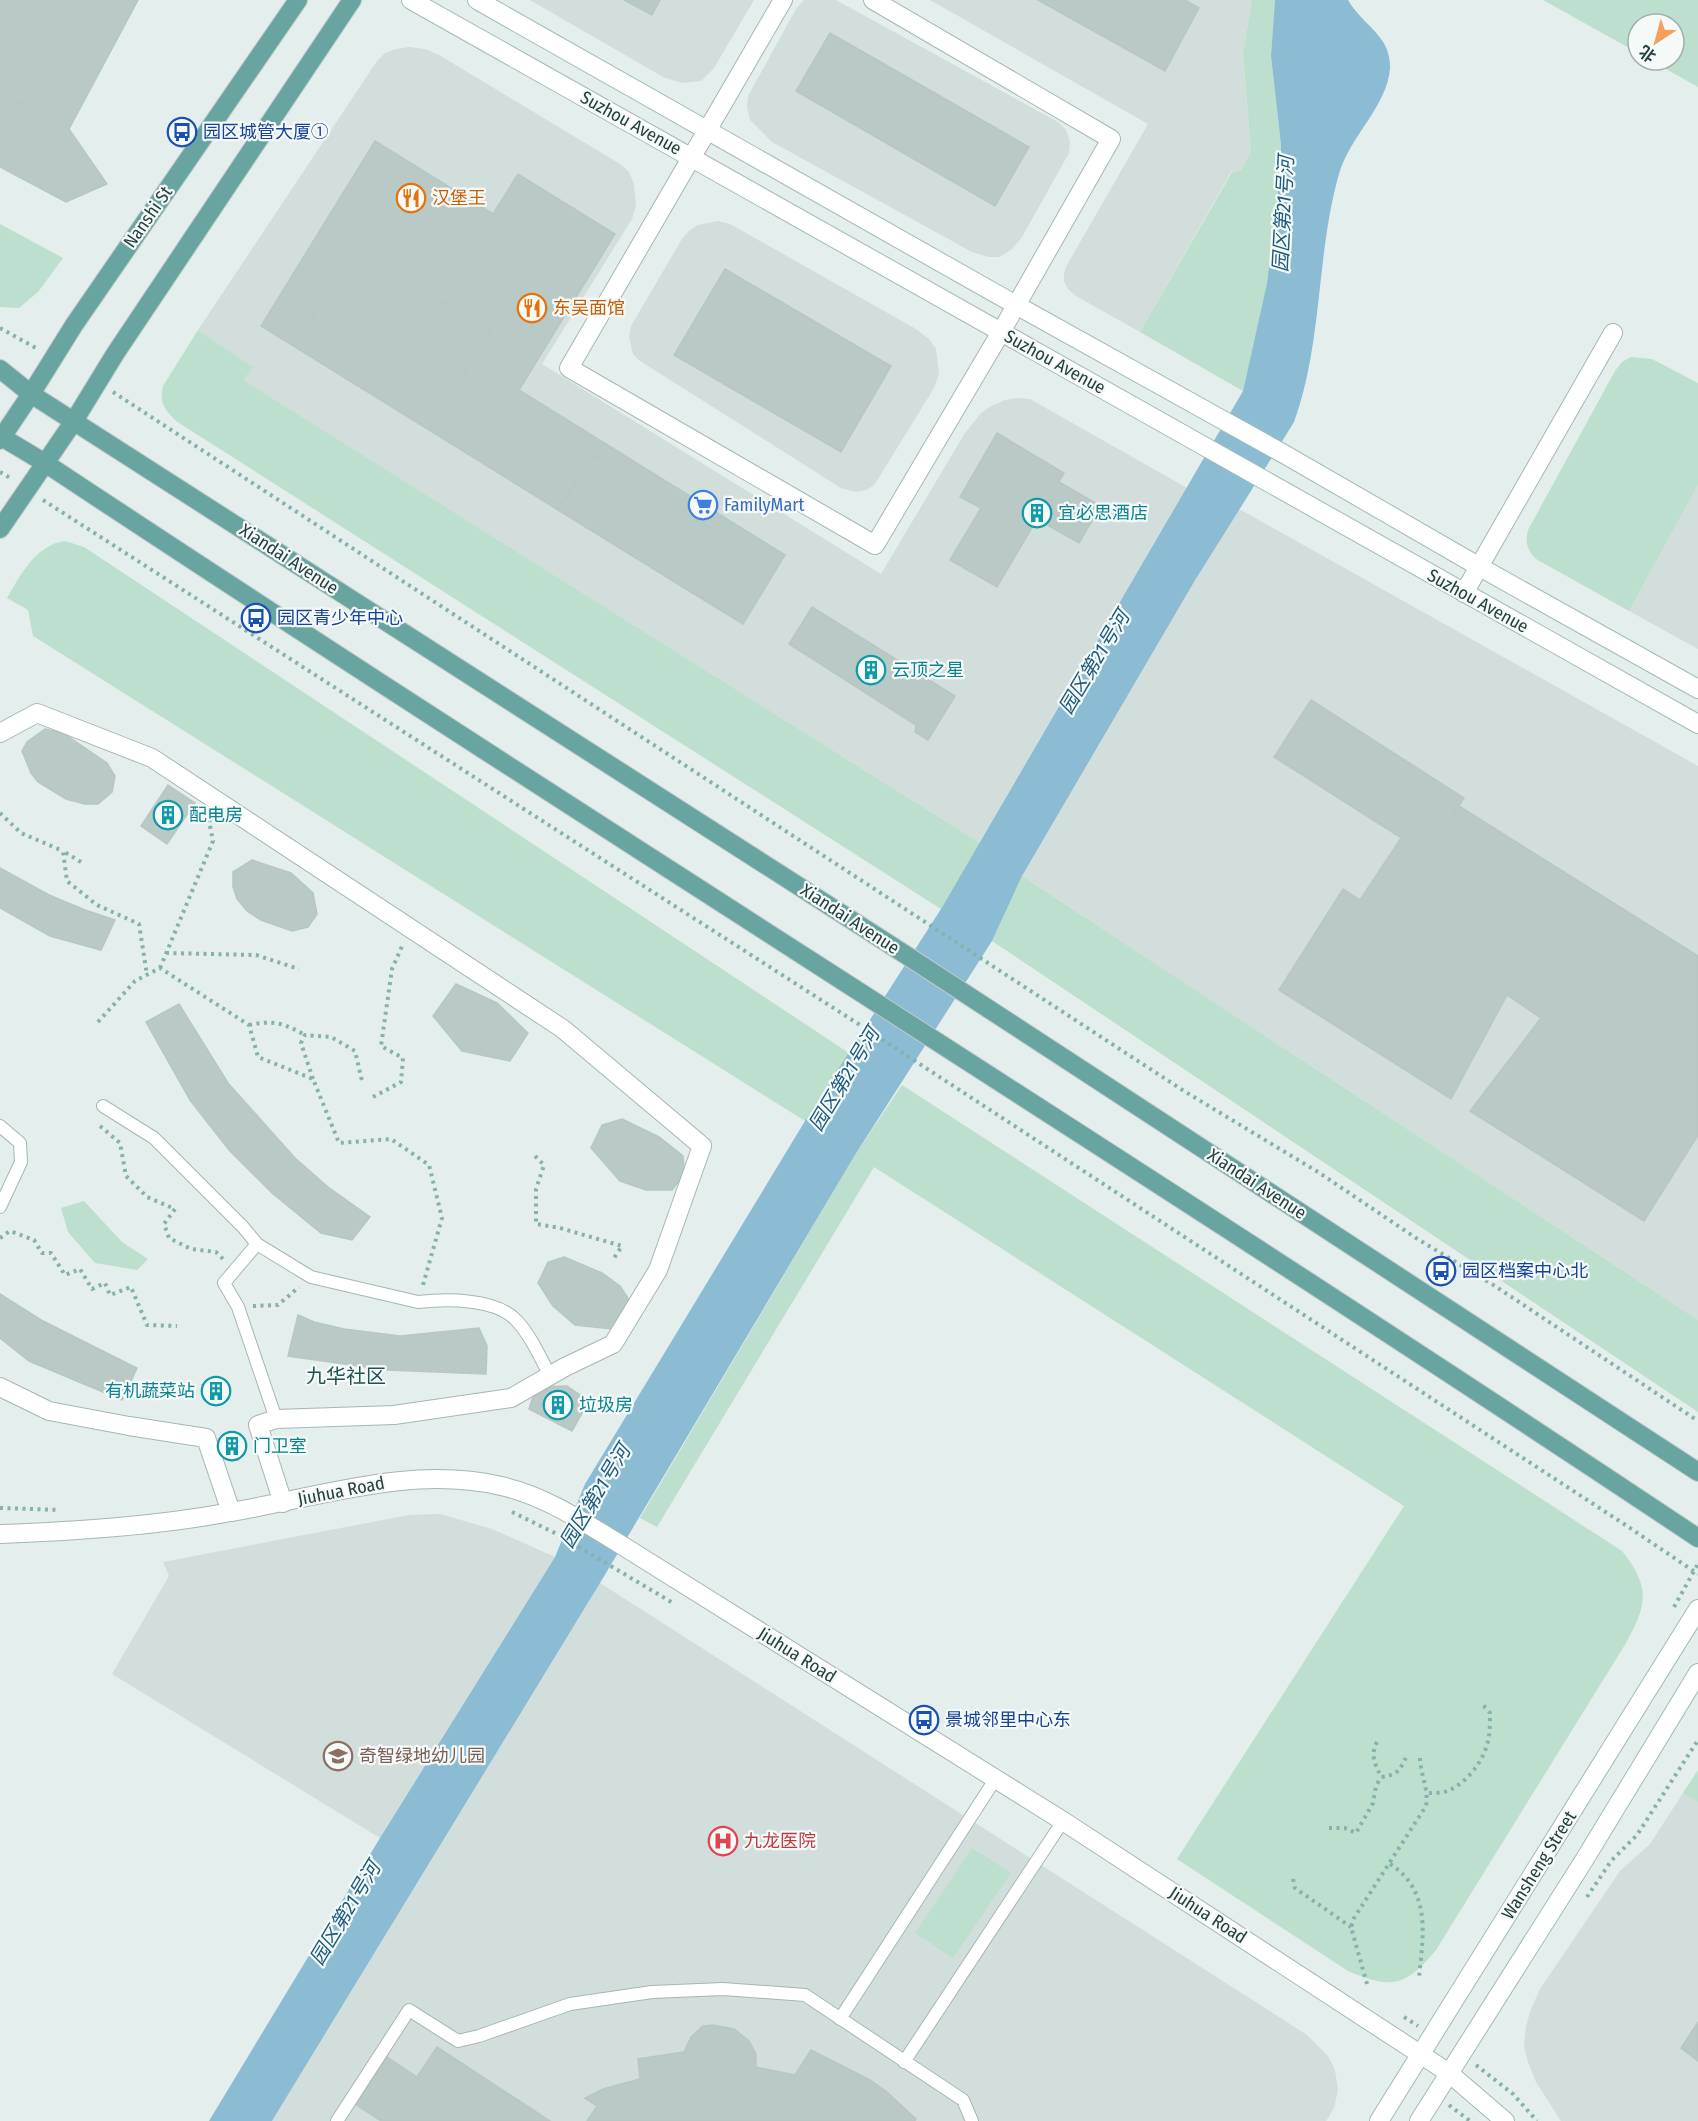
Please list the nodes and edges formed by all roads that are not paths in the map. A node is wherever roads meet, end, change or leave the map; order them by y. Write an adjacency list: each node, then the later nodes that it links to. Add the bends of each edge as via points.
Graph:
1 (298, 0): 13 (main road, Nanshi St)
2 (352, 0): 14 (main road)
3 (411, 0): 8 (street, Suzhou Avenue)
4 (477, 0): 7 (street, Suzhou Avenue)
5 (783, 0): 7 (street)
6 (873, 0): 9 (street, via 1111,138)
7 (708, 131): 8 (street); 9 (street, Suzhou Avenue)
8 (693, 157): 10 (street, Suzhou Avenue); 10 (street, via 569,368 875,545)
9 (1016, 305): 10 (street); 18 (street, Suzhou Avenue)
10 (1001, 332): 19 (street, Suzhou Avenue)
11 (1613, 333): 18 (street)
12 (0, 369): 13 (main road, Xiandai Avenue)
13 (31, 394): 14 (main road, Xiandai Avenue); 15 (main road, Nanshi St)
14 (74, 421): 16 (main road); 30 (main road, Xiandai Avenue, via 906,955)
15 (1, 438): 16 (main road)
16 (45, 463): 17 (main road); 34 (main road, via 1475,1389)
17 (0, 529)
18 (1478, 566): 19 (street); 20 (street, Suzhou Avenue)
19 (1464, 593): 21 (street, Suzhou Avenue)
20 (1698, 689)
21 (1698, 724)
22 (0, 733): 27 (street, via 37,713 152,758 562,1029 702,1146 658,1270 613,1344)
23 (103, 1106): 26 (lane, via 154,1138)
24 (0, 1126): 25 (lane, via 20,1143 21,1162)
25 (0, 1207)
26 (256, 1244): 27 (lane, via 311,1277 418,1302 489,1304 515,1318); 29 (lane, via 224,1284 238,1307)
27 (549, 1376): 29 (street, via 511,1398 394,1415)
28 (0, 1387): 32 (street, via 49,1411 206,1438)
29 (276, 1419): 31 (street, via 258,1425)
30 (1698, 1472)
31 (283, 1503): 32 (street, Jiuhua Road); 37 (street, Jiuhua Road, via 403,1479 434,1478 502,1486 538,1498 623,1546)
32 (231, 1512): 33 (street, Jiuhua Road, via 143,1526)
33 (0, 1534)
34 (1698, 1538)
35 (1698, 1609): 40 (street, Wansheng Street)
36 (1698, 1673): 42 (street, Wansheng Street)
37 (996, 1778): 38 (street, Jiuhua Road); 39 (lane)
38 (1063, 1821): 40 (street, Jiuhua Road); 41 (lane)
39 (840, 2019): 41 (lane); 43 (lane, via 805,1995 723,1989 652,1992 570,2004 458,2041 409,2010)
40 (1421, 2055): 42 (street, Jiuhua Road); 45 (street, Wansheng Street)
41 (904, 2062): 44 (lane, via 963,2100)
42 (1449, 2073): 46 (street, Wansheng Street); 47 (street, Jiuhua Road)
43 (337, 2121)
44 (972, 2121)
45 (1379, 2121)
46 (1419, 2121)
47 (1505, 2121)

